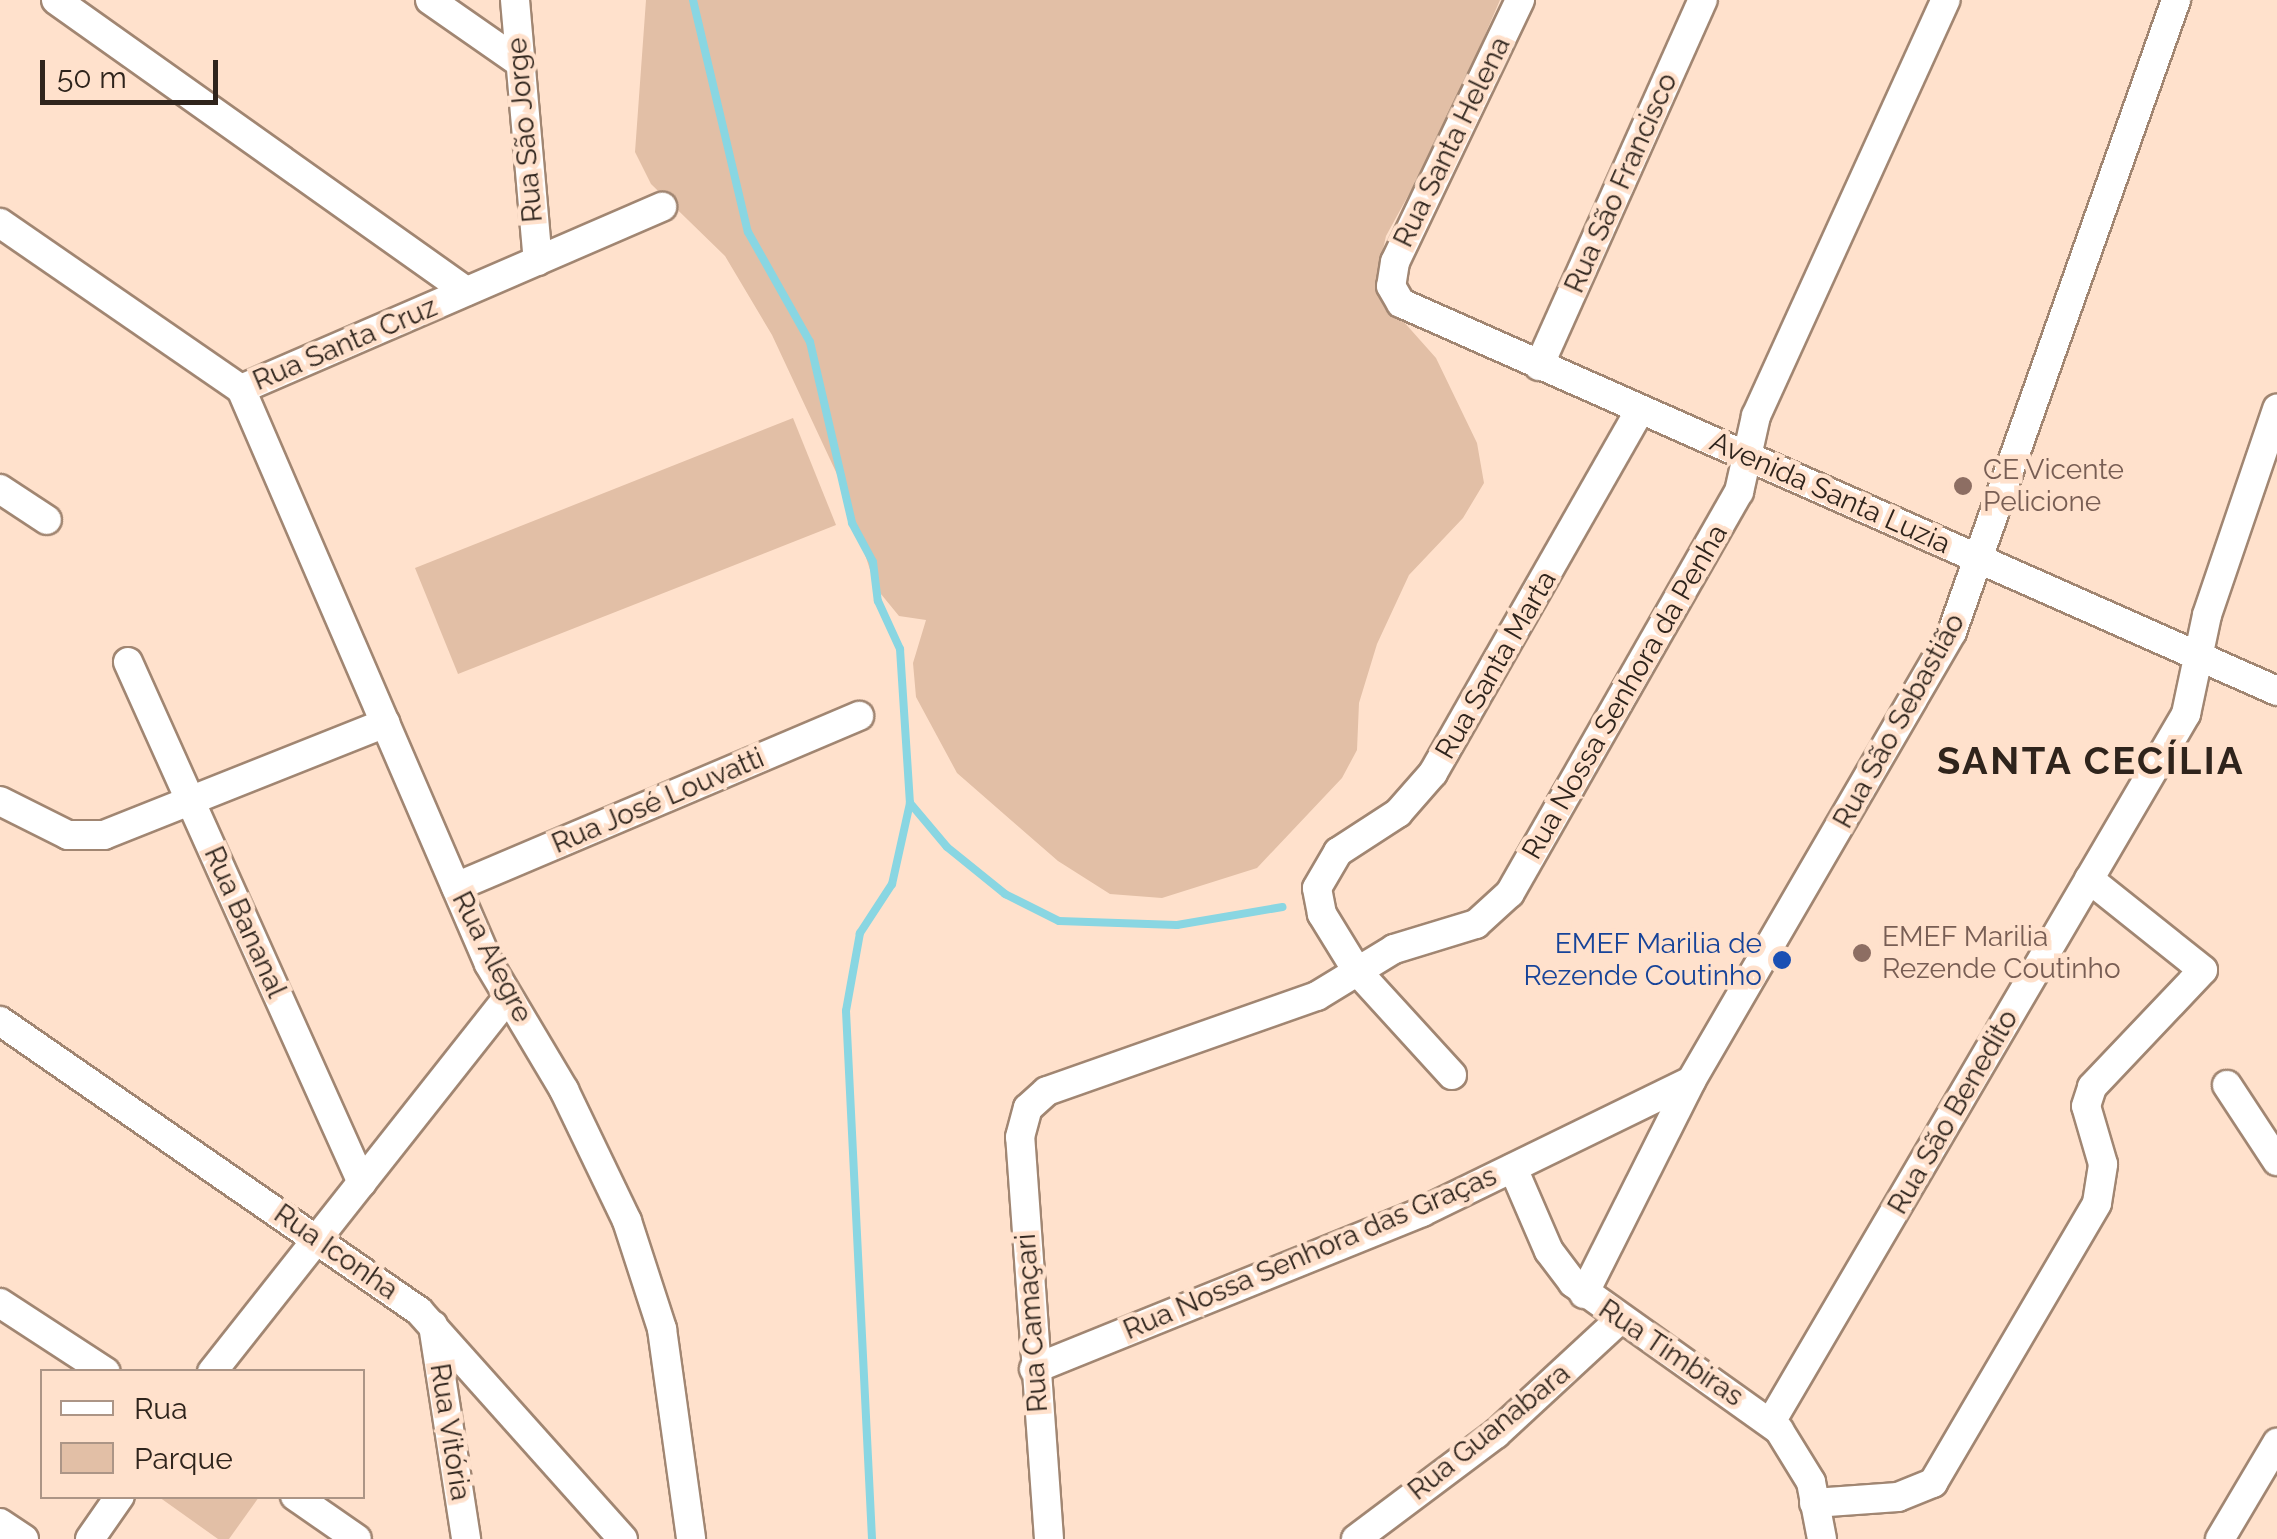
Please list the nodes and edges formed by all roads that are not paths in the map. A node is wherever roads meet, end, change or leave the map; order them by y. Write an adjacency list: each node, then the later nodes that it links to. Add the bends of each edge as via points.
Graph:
1 (56, 0): 13 (street)
2 (430, 0): 8 (street)
3 (515, 0): 8 (street, Rua São Jorge)
4 (1520, 0): 12 (street, Rua Santa Helena, via 1394,262)
5 (1703, 0): 14 (street, Rua São Francisco)
6 (1946, 0): 18 (street, Rua Nossa Senhora da Penha, via 1756,416)
7 (2176, 0): 21 (street, Rua São Sebastião)
8 (516, 60): 11 (street, Rua São Jorge)
9 (662, 207): 11 (street, Rua Santa Cruz)
10 (0, 224): 15 (street, Rua Santa Cruz)
11 (538, 261): 13 (street, Rua Santa Cruz)
12 (1391, 286): 14 (street, Avenida Santa Luzia, via 1411,310)
13 (466, 292): 15 (street, Rua Santa Cruz)
14 (1539, 366): 17 (street, Avenida Santa Luzia)
15 (241, 389): 26 (street, Rua Alegre)
16 (2277, 409): 22 (street, Rua São Benedito, via 2207,615)
17 (1640, 410): 18 (street, Avenida Santa Luzia); 31 (street, Rua Santa Marta, via 1433,773 1398,814 1338,852 1317,888 1322,914)
18 (1746, 456): 21 (street, Avenida Santa Luzia); 31 (street, Rua Nossa Senhora da Penha, via 1739,492 1510,894 1476,924 1394,949)
19 (0, 489): 20 (street)
20 (47, 520)
21 (1980, 559): 22 (street, Avenida Santa Luzia); 35 (street, Rua São Sebastião, via 1952,632)
22 (2199, 659): 24 (street, Avenida Santa Luzia); 29 (street, Rua São Benedito, via 2186,714)
23 (128, 662): 28 (street, Rua Bananal)
24 (2277, 692)
25 (859, 716): 30 (street, Rua José Louvatti)
26 (386, 723): 28 (street); 30 (street, Rua Alegre)
27 (0, 802): 28 (street, via 80,837 104,835)
28 (191, 803): 40 (street, Rua Bananal)
29 (2089, 879): 49 (street, Rua São Benedito); 53 (street, via 2203,970 2092,1087 2086,1106 2103,1164 2098,1203 1933,1483 1898,1497)
30 (456, 887): 32 (street, Rua Alegre)
31 (1357, 971): 34 (street); 37 (street, Rua Nossa Senhora da Penha, via 1295,1006 1047,1092)
32 (507, 998): 40 (street); 60 (street, Rua Alegre, via 577,1114 649,1277 682,1445)
33 (0, 1021): 41 (street, Rua Iconha)
34 (1452, 1074)
35 (1691, 1080): 39 (street, Rua Nossa Senhora das Graças); 42 (street, Rua São Sebastião)
36 (2227, 1085): 38 (street)
37 (1028, 1108): 48 (street, Rua Camaçari, via 1020,1137)
38 (2277, 1161)
39 (1514, 1168): 42 (street, Rua Timbiras, via 1548,1250); 48 (street, Rua Nossa Senhora das Graças)
40 (362, 1183): 41 (street)
41 (318, 1238): 45 (street, Rua Iconha); 47 (street)
42 (1584, 1294): 44 (street, Rua Timbiras)
43 (0, 1304): 46 (street)
44 (1618, 1320): 49 (street, Rua Timbiras); 62 (street, Rua Guanabara, via 1496,1434)
45 (433, 1325): 58 (street, Rua Vitória); 59 (street, Rua Iconha)
46 (101, 1369)
47 (214, 1369)
48 (1034, 1369): 61 (street, Rua Camaçari)
49 (1771, 1422): 53 (street, Rua Timbiras, via 1797,1454)
50 (2277, 1443): 64 (street)
51 (118, 1499): 56 (street)
52 (298, 1499): 57 (street)
53 (1814, 1503): 63 (street, Rua Timbiras)
54 (0, 1523): 55 (street)
55 (24, 1539)
56 (90, 1539)
57 (358, 1539)
58 (466, 1539)
59 (624, 1539)
60 (691, 1539)
61 (1048, 1539)
62 (1356, 1539)
63 (1822, 1539)
64 (2220, 1539)

